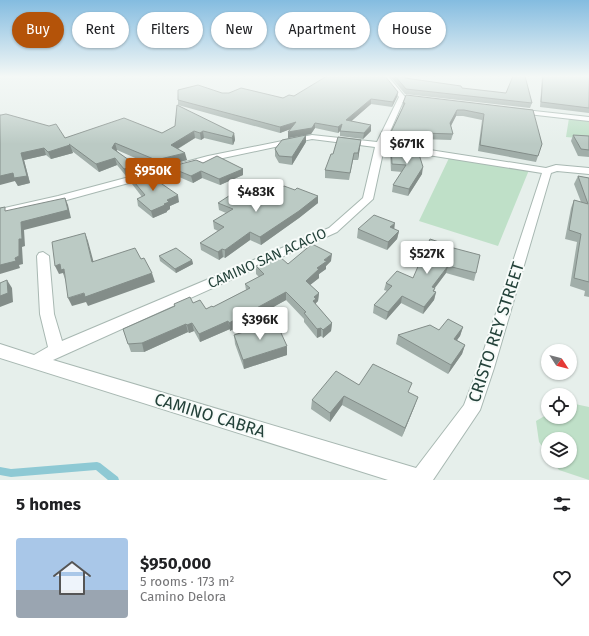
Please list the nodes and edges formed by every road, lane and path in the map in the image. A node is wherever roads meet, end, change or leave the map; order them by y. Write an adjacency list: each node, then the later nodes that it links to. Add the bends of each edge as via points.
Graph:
1 (405, 98): 4 (street, CAMINO SAN ACACIO)
2 (508, 110): 3 (street)
3 (589, 119)
4 (380, 145): 5 (street); 7 (street, via 321,137 297,139 201,160 48,202); 9 (street, CAMINO SAN ACACIO, via 368,199 333,230)
5 (547, 171): 6 (street, via 556,168); 12 (street, CRISTO REY STREET, via 471,410)
6 (589, 171)
7 (0, 212)
8 (43, 256): 9 (street, via 47,314)
9 (57, 350): 11 (street, CAMINO SAN ACACIO)
10 (0, 351): 11 (street, CAMINO CABRA)
11 (35, 362): 12 (street, CAMINO CABRA)
12 (421, 480)

